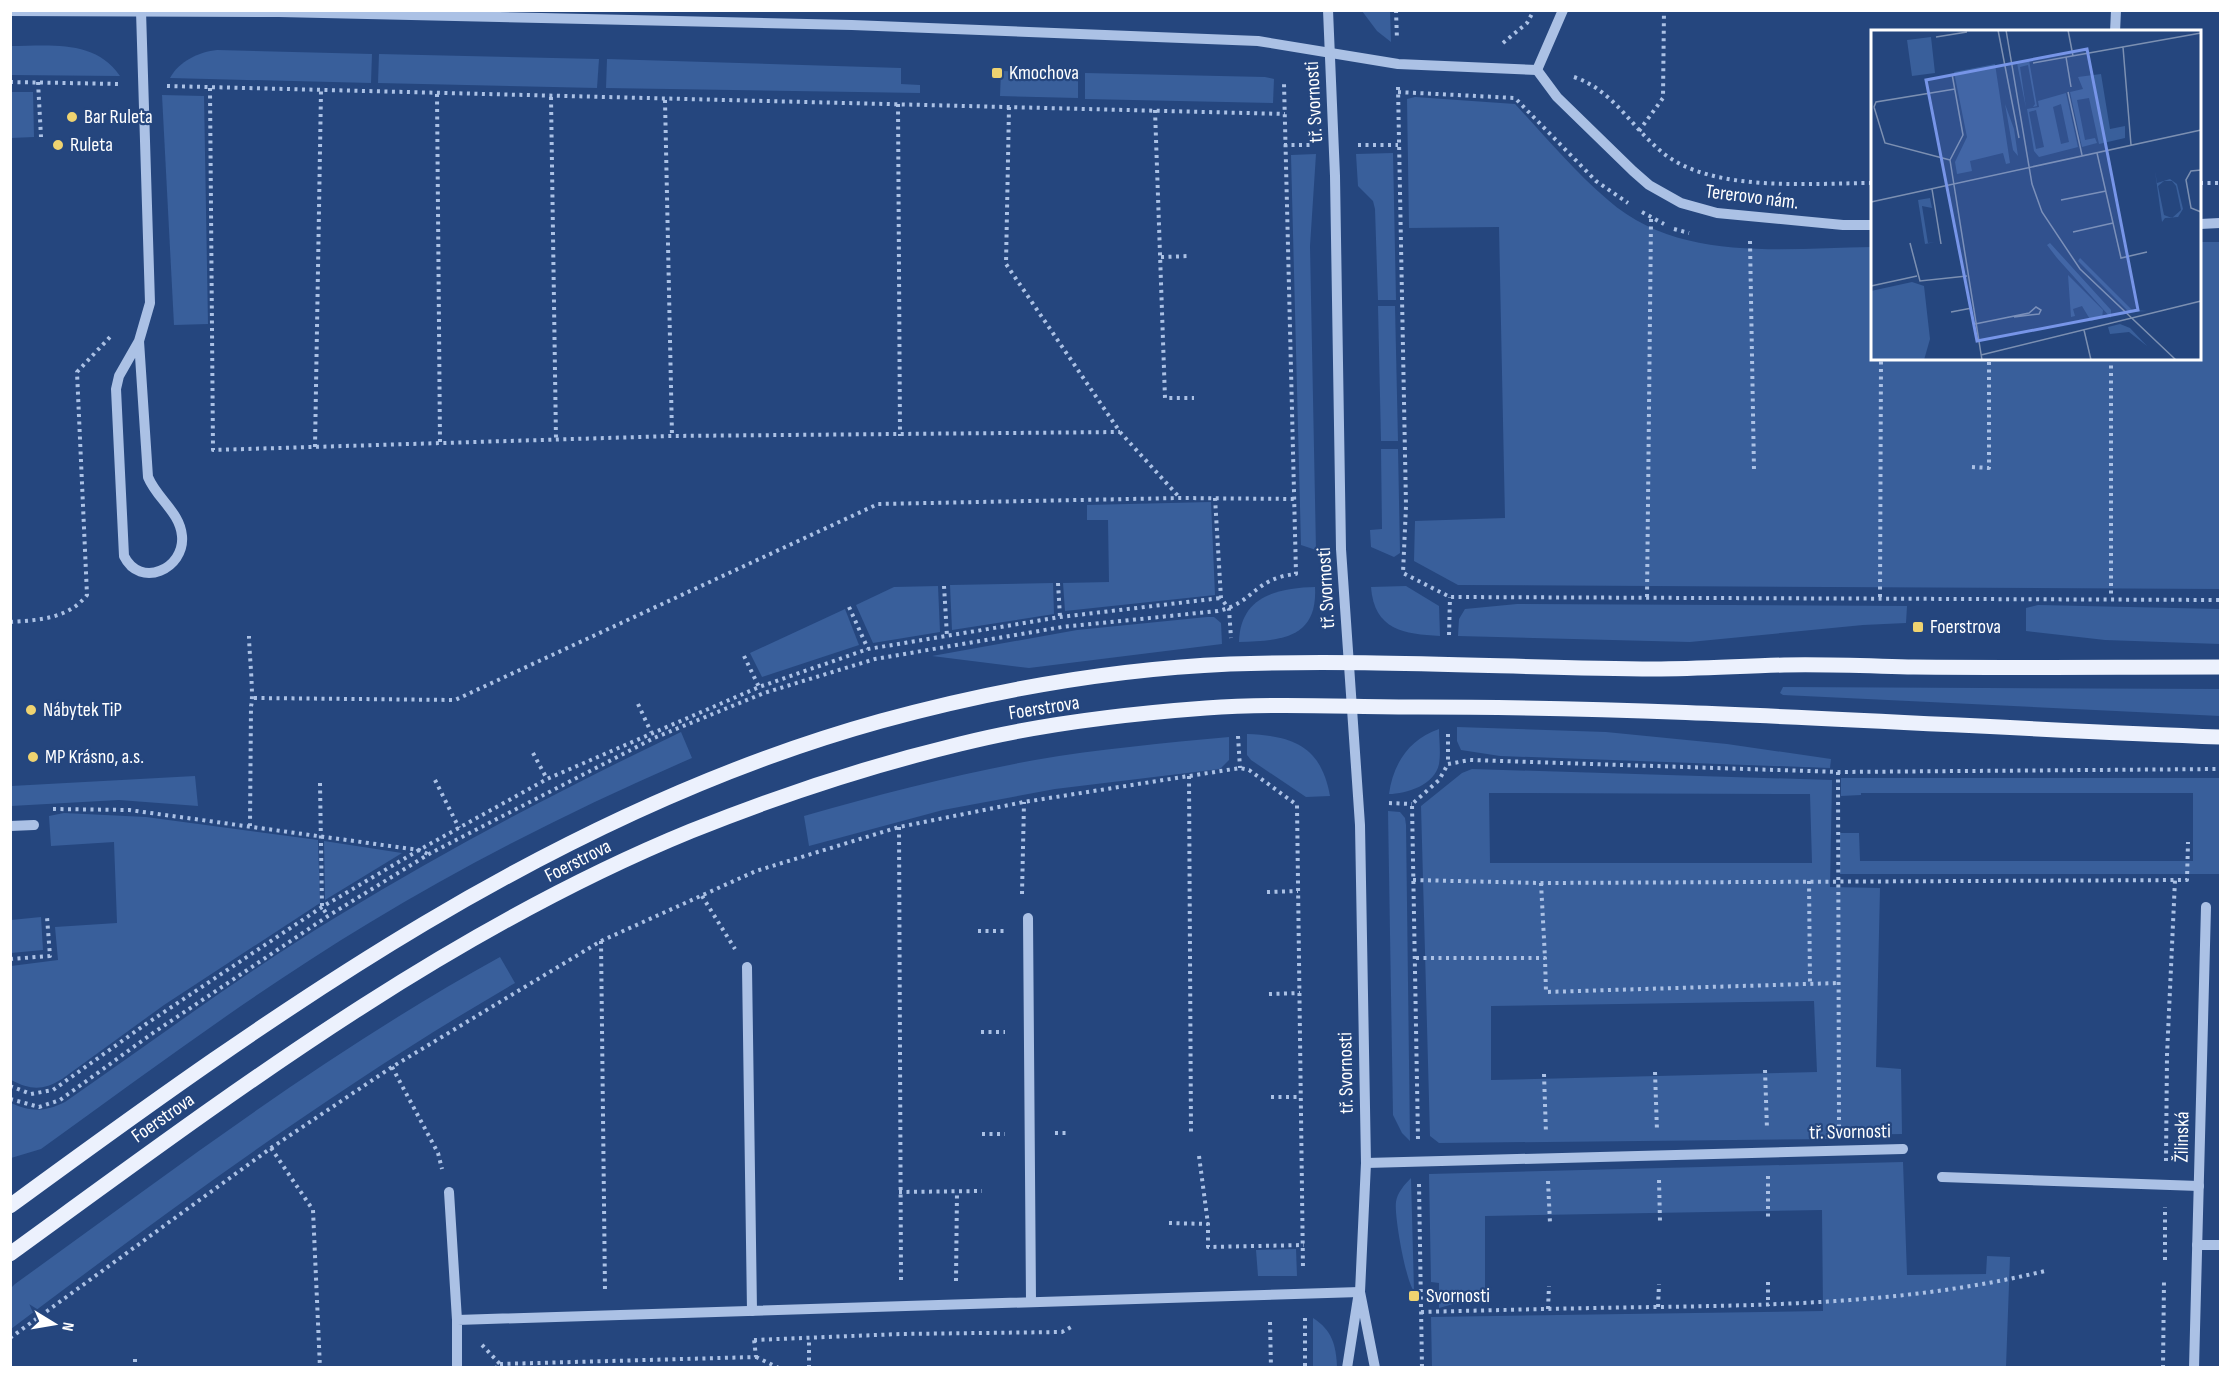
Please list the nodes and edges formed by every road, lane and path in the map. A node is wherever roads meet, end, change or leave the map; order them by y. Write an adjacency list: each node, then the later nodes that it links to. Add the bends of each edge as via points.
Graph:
1 (1328, 10): 14 (street, tř. Svornosti)
2 (1396, 10): 12 (path, via 1397,35)
3 (1533, 10): 13 (path, via 1527,23)
4 (1563, 10): 15 (street)
5 (1665, 10): 30 (path, via 1663,98)
6 (2116, 10): 11 (street)
7 (10, 11): 8 (street)
8 (141, 11): 9 (street); 46 (street, via 150,303)
9 (279, 11): 10 (street)
10 (550, 14): 14 (street, via 1204,38 1278,43)
11 (2115, 30)
12 (1407, 40)
13 (1500, 44)
14 (1330, 52): 15 (street, via 1398,64); 80 (street, tř. Svornosti, via 1341,549)
15 (1538, 70): 30 (path, via 1573,76 1600,88); 41 (street, Tererovo nám., via 1557,97 1633,171 1681,203 1717,213)
16 (10, 82): 17 (path)
17 (38, 82): 23 (path, via 121,84); 31 (path)
18 (1284, 83): 29 (path)
19 (167, 86): 20 (path)
20 (210, 88): 21 (path); 56 (path, via 213,450)
21 (321, 91): 22 (path); 56 (path)
22 (437, 94): 24 (path); 55 (path)
23 (122, 96)
24 (551, 97): 25 (path); 54 (path)
25 (666, 100): 26 (path); 52 (path)
26 (898, 104): 27 (path); 53 (path)
27 (1009, 107): 28 (path); 51 (path, via 1006,264)
28 (1155, 110): 29 (path); 44 (path)
29 (1285, 114): 32 (path)
30 (1639, 131): 36 (path, via 1679,165 1713,176 1746,181)
31 (41, 137)
32 (1284, 145): 33 (path); 61 (path)
33 (1315, 145)
34 (1357, 145): 35 (path)
35 (1398, 145): 64 (path, via 1406,506 1402,573); 65 (path, via 1398,92 1515,98 1596,181 1651,219)
36 (1871, 183)
37 (2201, 183): 38 (path)
38 (2220, 183)
39 (2201, 224): 40 (street)
40 (2220, 224)
41 (1871, 225)
42 (1752, 242): 58 (path)
43 (1190, 256): 44 (path)
44 (1161, 257): 50 (path, via 1165,398)
45 (114, 333): 73 (path, via 77,372 87,595 80,604 48,619)
46 (139, 341): 46 (street, via 116,389 124,556 136,570 154,574 178,557 182,540 175,514 156,494 148,477)
47 (1881, 360): 66 (path)
48 (1989, 360): 57 (path, via 1989,468)
49 (2111, 360): 68 (path)
50 (1194, 398)
51 (1120, 432): 53 (path); 59 (path)
52 (672, 436): 53 (path); 54 (path)
53 (900, 436)
54 (556, 440): 55 (path)
55 (440, 443): 56 (path)
56 (315, 447)
57 (1972, 467)
58 (1754, 471)
59 (1180, 498): 60 (path); 83 (path, via 878,504 455,700)
60 (1215, 498): 61 (path); 67 (path)
61 (1295, 499): 71 (path, via 1296,573 1265,581 1242,603)
62 (1058, 583): 72 (path)
63 (944, 586): 76 (path)
64 (1450, 597): 65 (path); 74 (path)
65 (1647, 597): 66 (path)
66 (1880, 597): 68 (path)
67 (1221, 598): 71 (path); 72 (path)
68 (2111, 598): 69 (path)
69 (2220, 600)
70 (849, 608): 78 (path)
71 (1229, 609): 77 (path)
72 (1060, 616): 76 (path)
73 (10, 622)
74 (1449, 635)
75 (249, 636): 83 (path, via 250,688)
76 (948, 636): 78 (path)
77 (1231, 642)
78 (868, 649): 82 (path)
79 (744, 656): 82 (path)
80 (1349, 665): 81 (main road, Foerstrova, via 1660,669 1788,665); 85 (street, tř. Svornosti); 166 (main road, Foerstrova, via 1198,666 1023,689 873,723 732,771 614,822 451,906 342,973 192,1074)
81 (2220, 667)
82 (759, 687): 87 (path)
83 (254, 698): 104 (path)
84 (638, 705): 87 (path)
85 (1352, 707): 89 (main road, Foerstrova, via 1743,714); 157 (street, tř. Svornosti, via 1360,825); 175 (main road, Foerstrova, via 1209,708 1071,724 963,743 792,794 686,833 609,867 424,967 276,1063)
86 (1448, 730): 91 (path)
87 (651, 732): 96 (path)
88 (1238, 736): 92 (path)
89 (2220, 736)
90 (533, 753): 96 (path)
91 (1448, 764): 94 (path, via 1470,760); 101 (path, via 1439,780)
92 (1240, 768): 95 (path); 116 (path, via 1249,770 1297,805)
93 (2220, 769): 94 (path)
94 (1838, 772): 114 (path)
95 (1189, 776): 99 (path); 148 (path)
96 (547, 779): 106 (path)
97 (435, 780): 106 (path)
98 (320, 783): 107 (path)
99 (1024, 802): 105 (path); 119 (path)
100 (1389, 803): 101 (path)
101 (1412, 804): 111 (path)
102 (34, 825): 103 (street); 104 (path, via 50,809 129,810)
103 (10, 826)
104 (250, 826): 107 (path)
105 (899, 826): 118 (path, via 756,871); 165 (path)
106 (459, 828): 109 (path)
107 (321, 836): 109 (path); 120 (path)
108 (2188, 842): 112 (path, via 2187,880)
109 (419, 850): 110 (path); 120 (path)
110 (429, 854)
111 (1413, 880): 115 (path); 128 (path)
112 (2175, 880): 114 (path); 138 (path)
113 (1809, 881): 114 (path); 115 (path); 133 (path)
114 (1838, 881): 132 (path)
115 (1541, 883): 129 (path)
116 (1298, 891): 117 (path); 134 (path)
117 (1267, 892)
118 (702, 896): 127 (path); 131 (path)
119 (1022, 899)
120 (322, 907): 122 (path); 143 (path, via 53,1090 31,1094)
121 (2206, 908): 161 (street, Žilinská)
122 (328, 916)
123 (47, 917): 130 (path, via 50,956)
124 (1028, 918): 184 (street)
125 (978, 931): 126 (path)
126 (1007, 931)
127 (601, 941): 139 (path); 192 (path)
128 (1416, 958): 129 (path); 150 (path)
129 (1545, 958): 133 (path, via 1546,992)
130 (10, 959)
131 (747, 967): 189 (street)
132 (1839, 983): 133 (path); 153 (path)
133 (1810, 984)
134 (1300, 993): 135 (path); 145 (path)
135 (1269, 994)
136 (981, 1032): 137 (path)
137 (1008, 1032)
138 (2167, 1055)
139 (392, 1067): 151 (path); 164 (path, via 438,1153)
140 (1765, 1070): 154 (path)
141 (1655, 1072): 155 (path)
142 (1544, 1074): 149 (path)
143 (10, 1086)
144 (1271, 1097): 145 (path)
145 (1301, 1097): 172 (path)
146 (982, 1134): 147 (path)
147 (1011, 1134)
148 (1191, 1135)
149 (1546, 1141)
150 (1418, 1144)
151 (271, 1148): 196 (path); 204 (path, via 313,1210)
152 (1903, 1149): 153 (street, tř. Svornosti)
153 (1839, 1150): 154 (street, tř. Svornosti)
154 (1767, 1153): 155 (street, tř. Svornosti); 167 (path)
155 (1658, 1155): 157 (street, tř. Svornosti); 168 (path)
156 (1199, 1156): 171 (path)
157 (1366, 1163): 183 (street, tř. Svornosti)
158 (1419, 1174): 190 (path)
159 (1547, 1174): 170 (path)
160 (1942, 1177): 161 (street)
161 (2199, 1186): 173 (street, Žilinská)
162 (957, 1191): 163 (path); 165 (path); 180 (path)
163 (982, 1191)
164 (449, 1192): 193 (street)
165 (899, 1192): 185 (path)
166 (10, 1206)
167 (1768, 1219)
168 (1660, 1221)
169 (1169, 1223): 171 (path)
170 (1550, 1223)
171 (1208, 1224): 172 (path, via 1208,1247)
172 (1304, 1245): 177 (path)
173 (2197, 1245): 174 (street); 215 (street, Žilinská)
174 (2220, 1245)
175 (10, 1254)
176 (2044, 1271): 186 (path, via 1987,1285 1854,1301)
177 (1303, 1274)
178 (2164, 1281): 214 (path)
179 (1768, 1282): 186 (path)
180 (956, 1283)
181 (1659, 1284): 187 (path)
182 (1549, 1286): 188 (path)
183 (1360, 1292): 184 (street); 211 (street); 212 (street, tř. Svornosti)
184 (1031, 1301): 185 (street)
185 (903, 1306): 189 (street)
186 (1768, 1306): 187 (path)
187 (1658, 1307): 188 (path)
188 (1548, 1309): 190 (path)
189 (752, 1311): 192 (street); 198 (path)
190 (1421, 1312): 213 (path)
191 (1305, 1314): 210 (path)
192 (605, 1315): 193 (street)
193 (457, 1320): 205 (street)
194 (1270, 1322): 209 (path)
195 (1077, 1324): 197 (path, via 1062,1332)
196 (10, 1338)
197 (809, 1338): 198 (path); 208 (path)
198 (754, 1340): 200 (path)
199 (479, 1342): 202 (path)
200 (756, 1358): 202 (path); 207 (path)
201 (135, 1359): 203 (path)
202 (500, 1364): 206 (path)
203 (135, 1368)
204 (320, 1368)
205 (457, 1368)
206 (496, 1368)
207 (779, 1368)
208 (809, 1368)
209 (1271, 1368)
210 (1305, 1368)
211 (1347, 1368)
212 (1375, 1368)
213 (1422, 1368)
214 (2163, 1368)
215 (2194, 1368)

